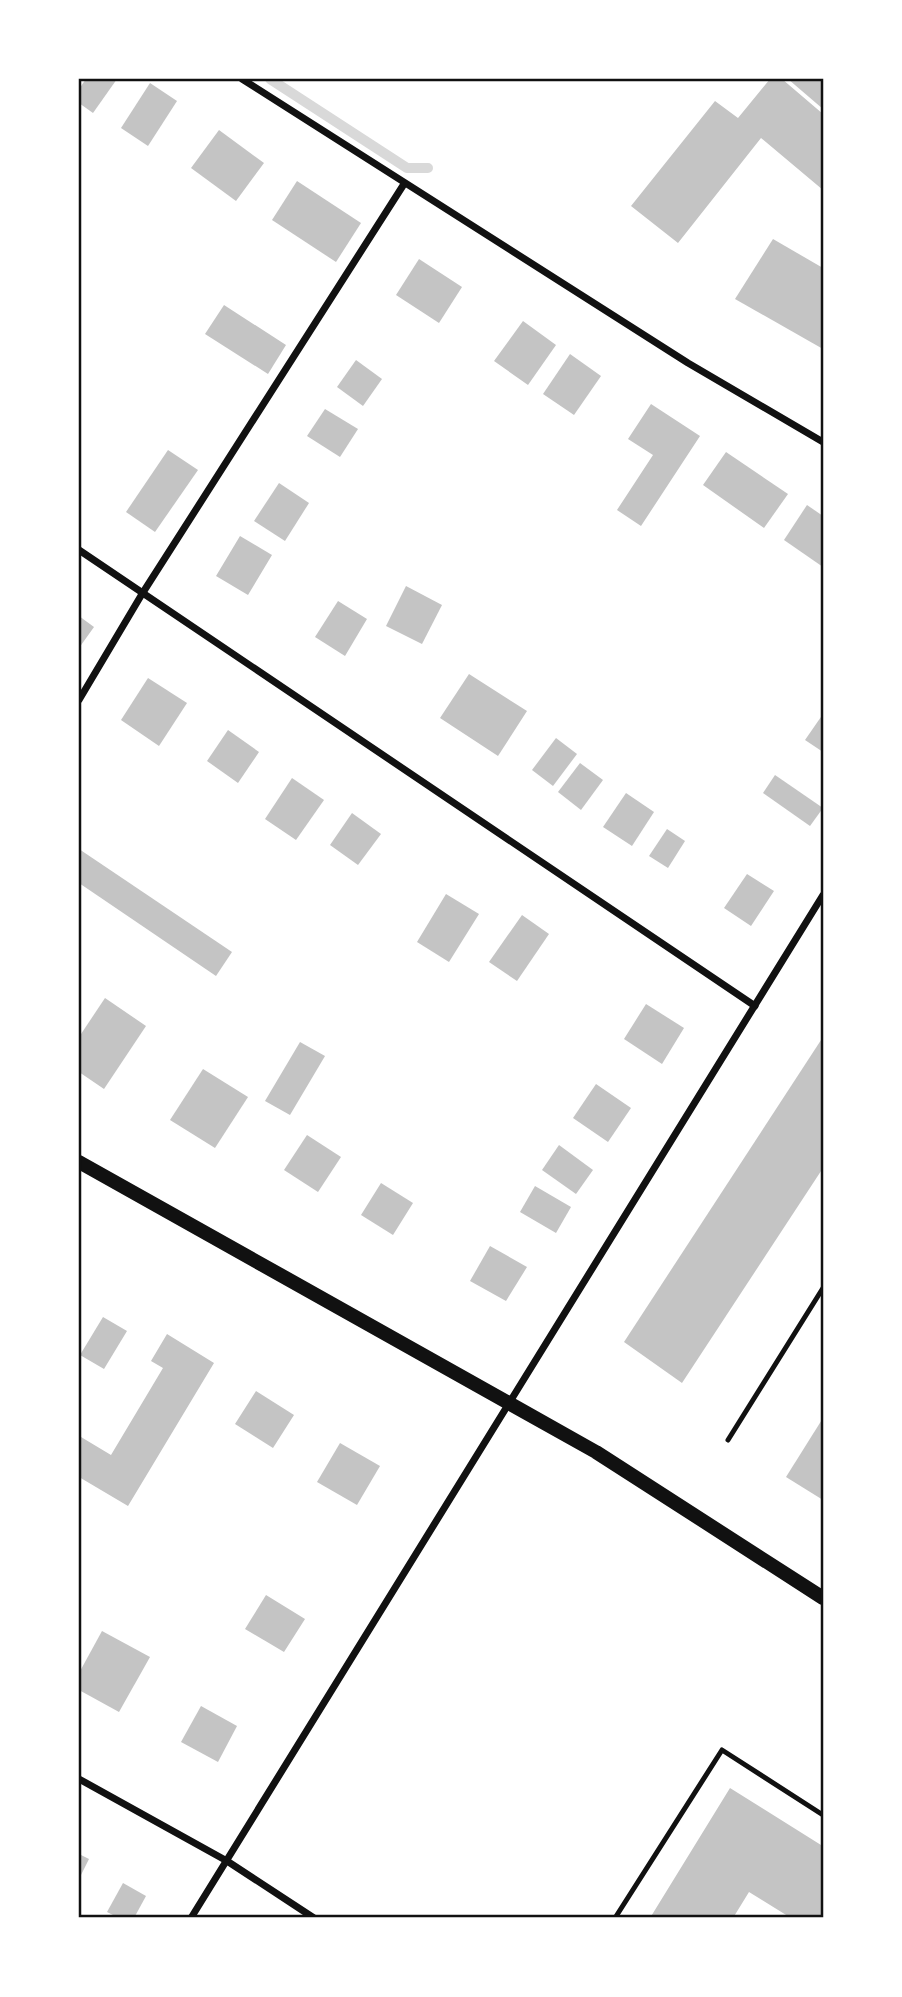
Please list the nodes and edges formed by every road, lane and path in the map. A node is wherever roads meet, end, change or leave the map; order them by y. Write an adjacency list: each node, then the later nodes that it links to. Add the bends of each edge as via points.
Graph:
1 (242, 79): 2 (street)
2 (404, 184): 3 (street, via 688,363); 5 (street)
3 (823, 442)
4 (79, 550): 5 (street)
5 (142, 594): 6 (street); 8 (street)
6 (79, 699)
7 (823, 895): 8 (street)
8 (755, 1006): 11 (street)
9 (79, 1161): 11 (main road)
10 (823, 1288): 12 (lane)
11 (509, 1404): 13 (main road, via 596,1452); 16 (street)
12 (728, 1440)
13 (823, 1598)
14 (79, 1779): 16 (street)
15 (823, 1815): 19 (lane, via 722,1749)
16 (227, 1861): 17 (street); 18 (street)
17 (191, 1918)
18 (314, 1918)
19 (615, 1918)

